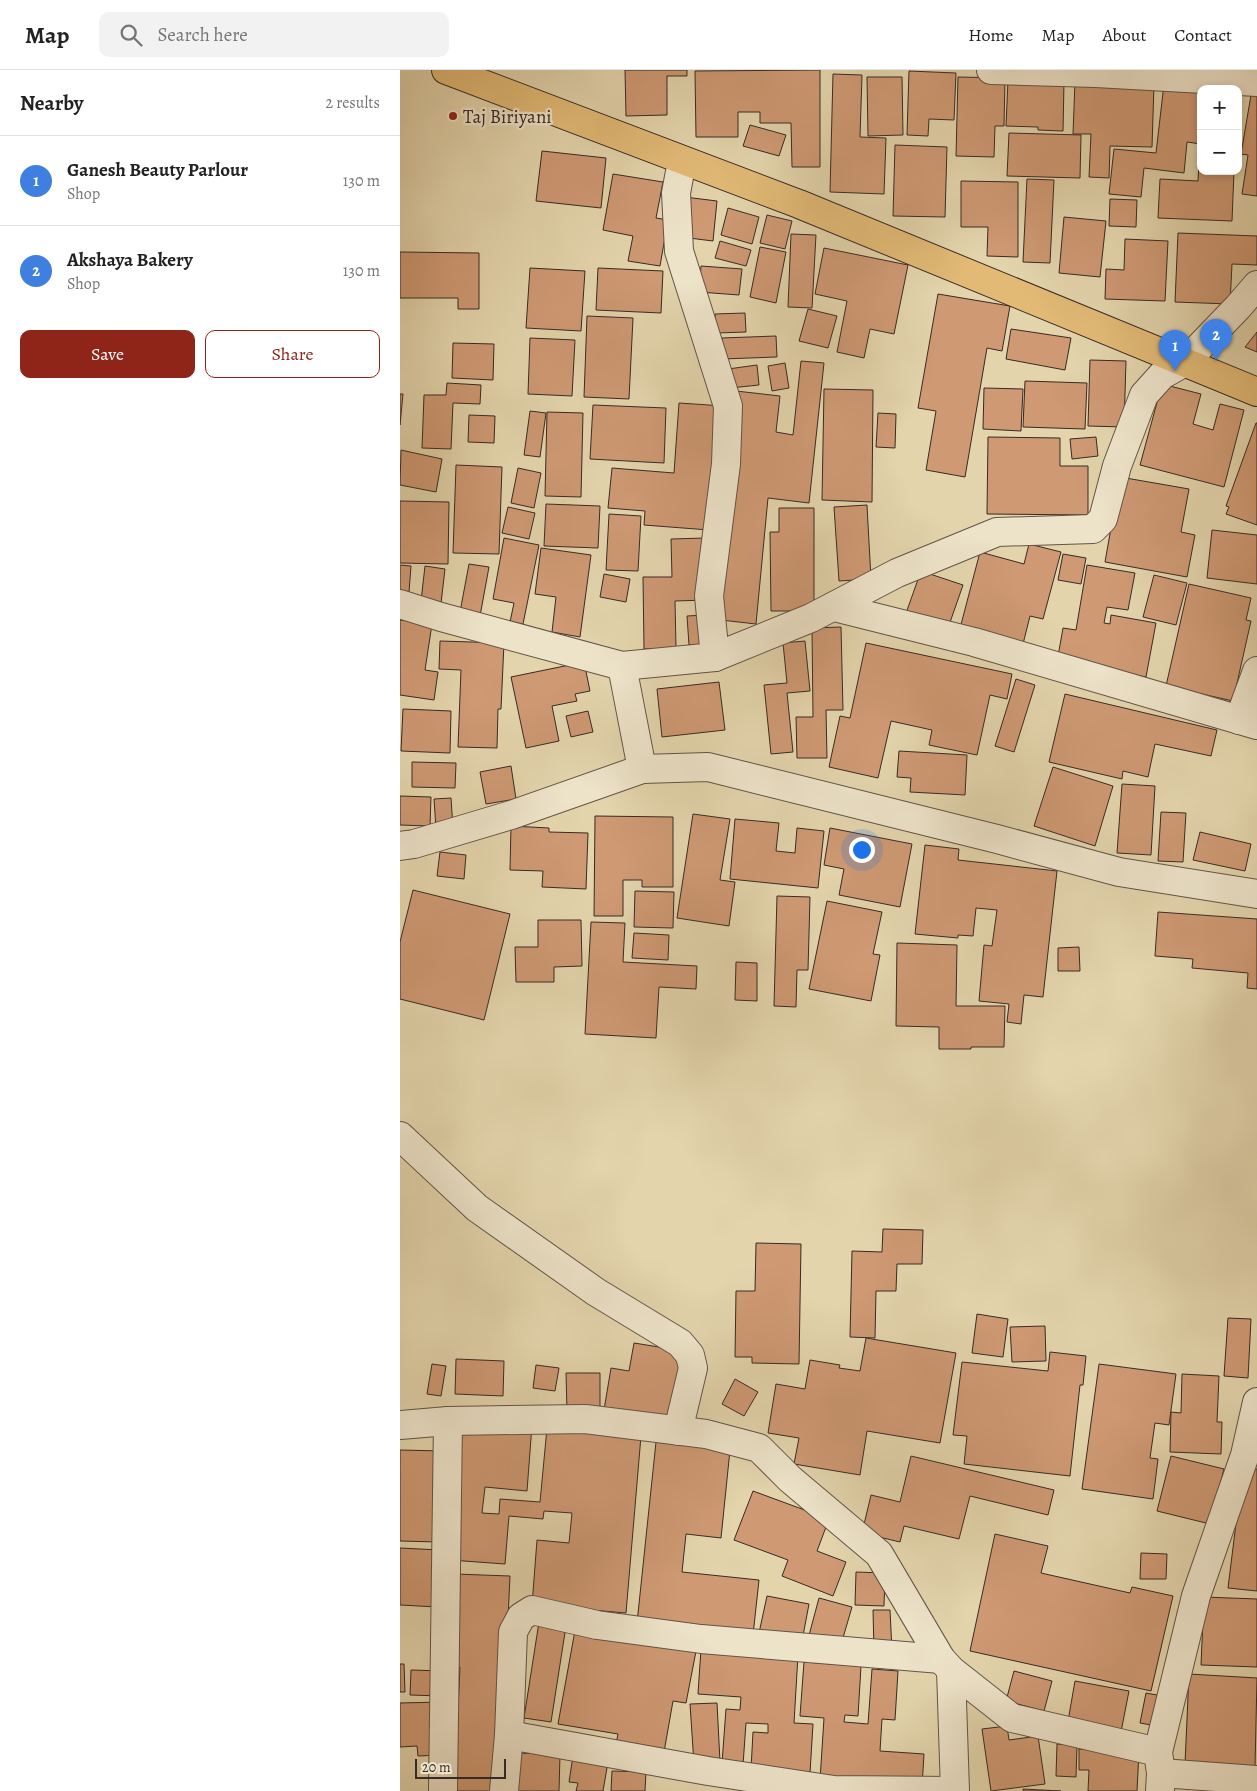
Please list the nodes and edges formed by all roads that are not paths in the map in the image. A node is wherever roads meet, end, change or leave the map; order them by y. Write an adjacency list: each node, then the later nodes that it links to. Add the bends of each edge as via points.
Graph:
1 (446, 70): 4 (main road)
2 (991, 70): 3 (street)
3 (1257, 82)
4 (682, 161): 6 (main road, via 799,204); 10 (street, via 676,193 679,251 728,406 726,464 709,596)
5 (1257, 285): 6 (street)
6 (1185, 362): 7 (main road); 9 (street, via 1162,374 1144,395 1103,519 1093,529 997,532 897,573)
7 (1257, 392)
8 (400, 604): 11 (street)
9 (834, 607): 10 (street); 13 (street, via 974,642)
10 (715, 657): 11 (street)
11 (622, 666): 14 (street)
12 (1257, 671): 13 (street)
13 (1248, 723)
14 (642, 770): 15 (street, via 511,815); 16 (street, via 708,767 1119,872)
15 (400, 846)
16 (1257, 894)
17 (400, 1136): 21 (street, via 477,1208 596,1292 680,1343 690,1355 693,1368)
18 (1257, 1402): 22 (street)
19 (448, 1421): 20 (street); 21 (street, via 585,1419); 27 (street)
20 (400, 1425)
21 (678, 1431): 23 (street, via 706,1434 759,1448 790,1479 879,1554)
22 (1251, 1457): 25 (street, via 1196,1596)
23 (946, 1664): 24 (street, via 701,1639 597,1625 532,1610 521,1617 513,1632); 25 (street, via 1012,1718); 29 (street)
24 (509, 1735): 28 (street); 29 (street, via 708,1772 834,1790)
25 (1160, 1772): 26 (street)
26 (1257, 1780)
27 (443, 1791)
28 (504, 1791)
29 (955, 1791)

